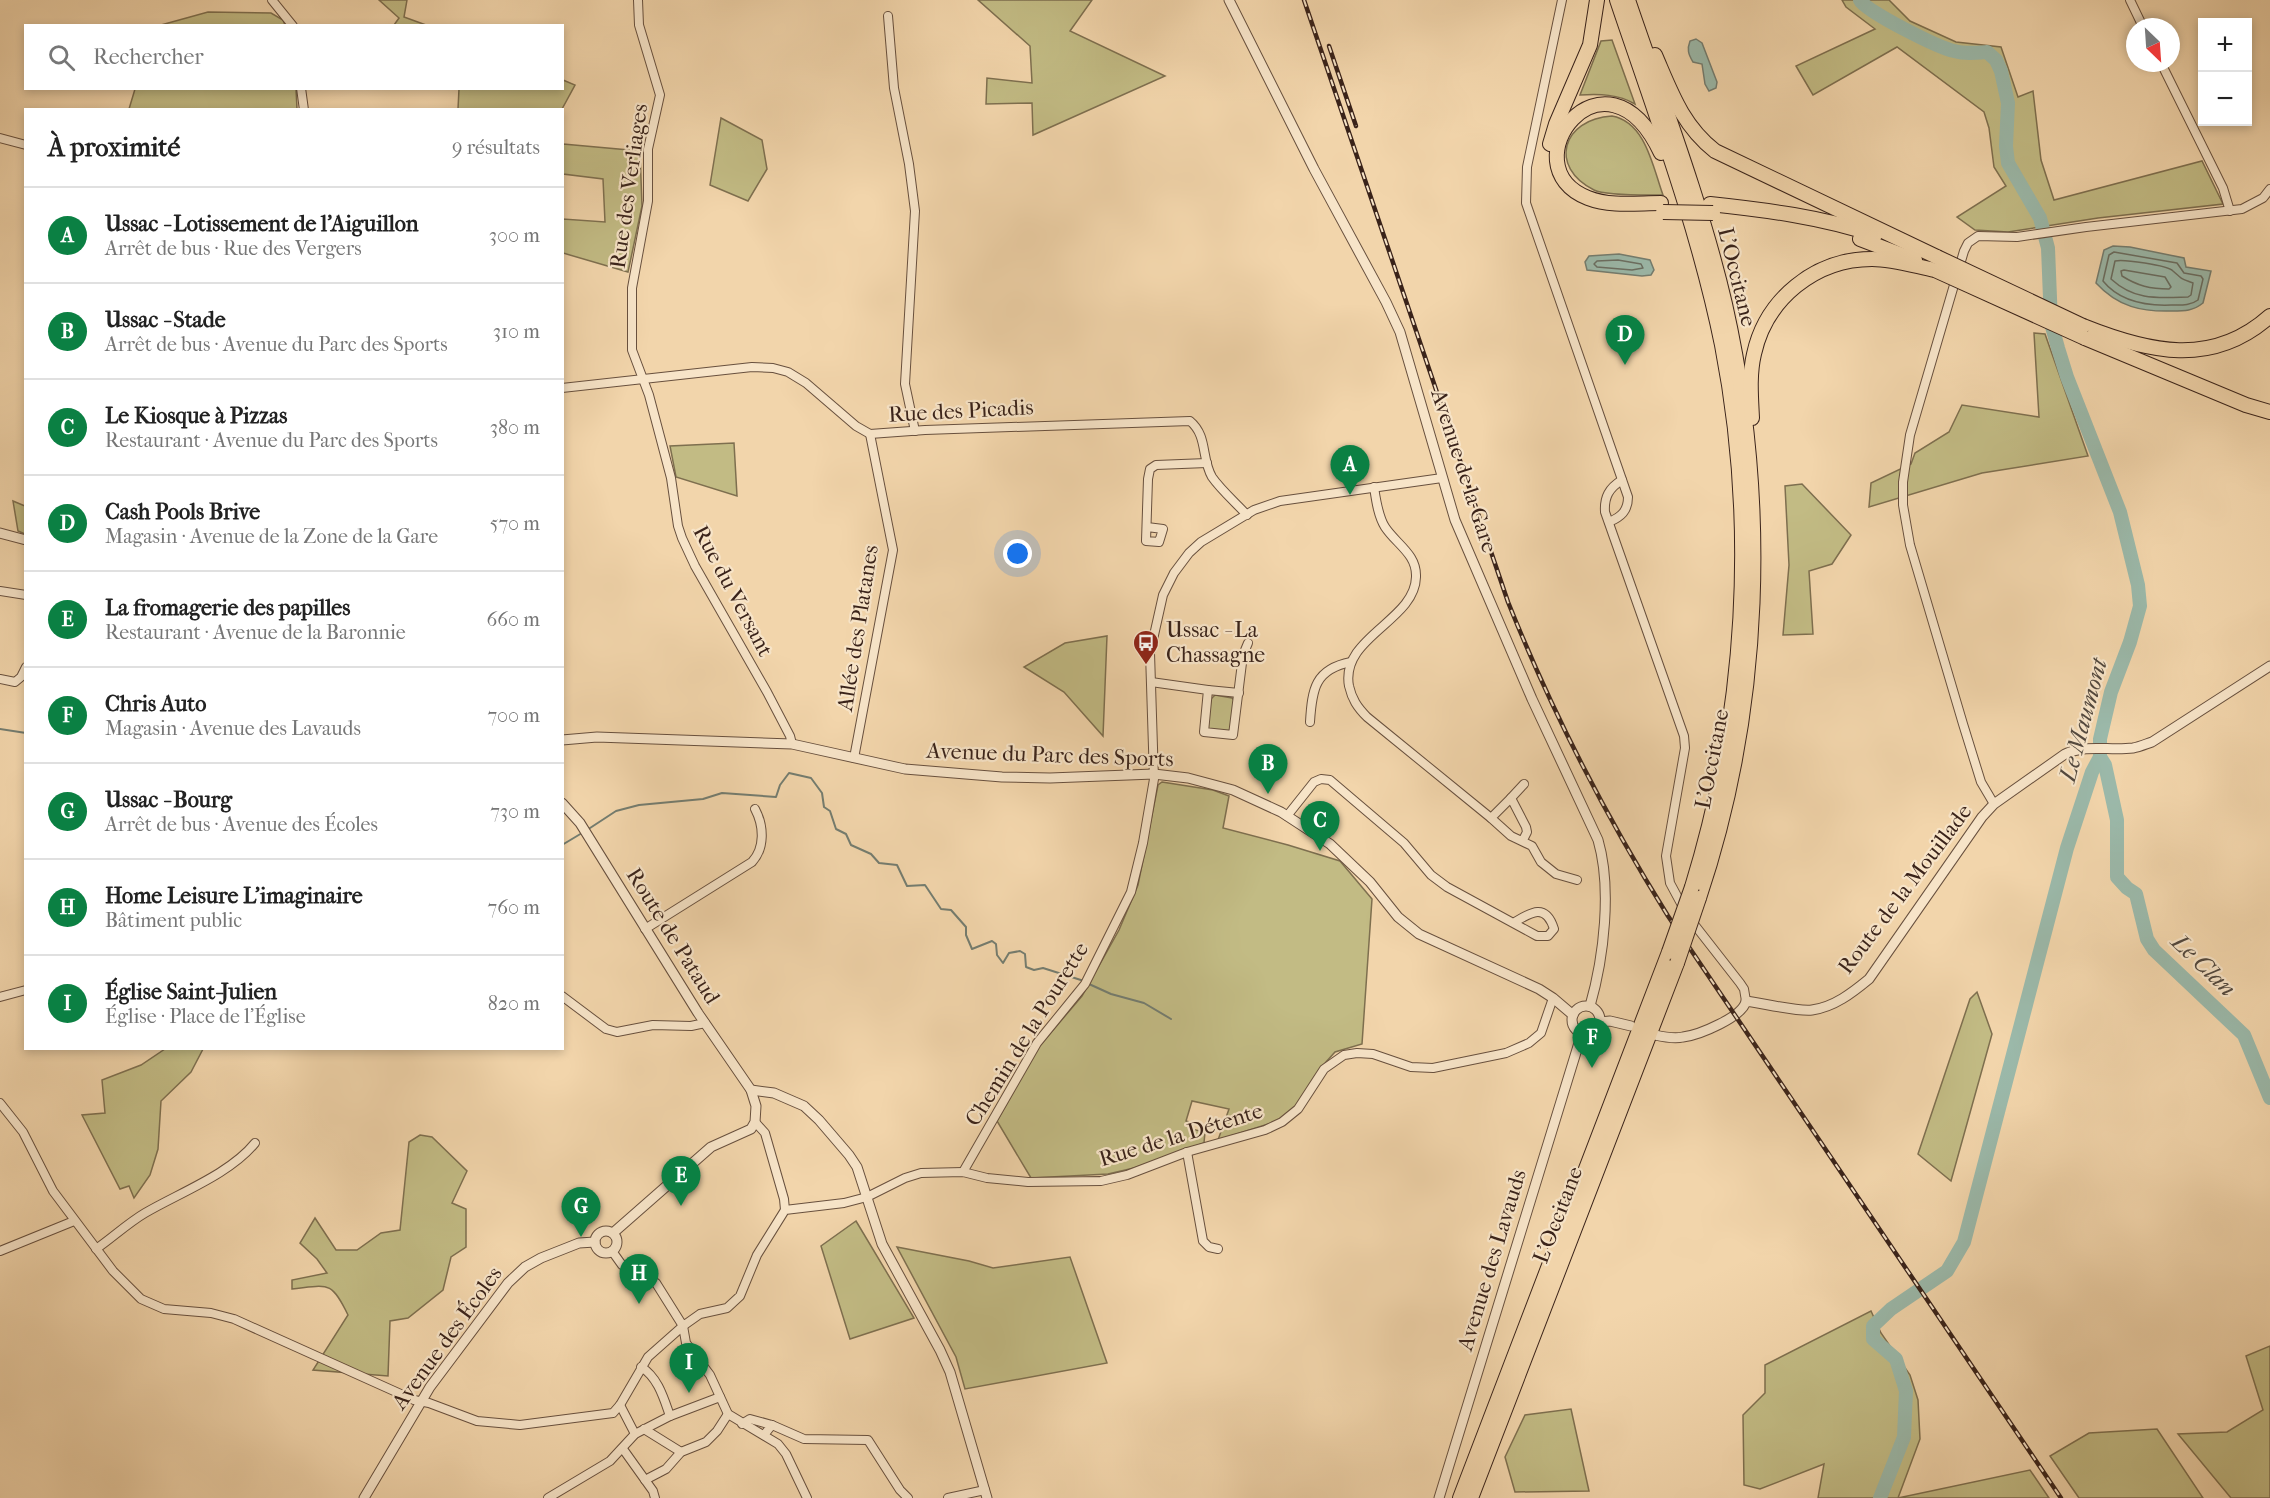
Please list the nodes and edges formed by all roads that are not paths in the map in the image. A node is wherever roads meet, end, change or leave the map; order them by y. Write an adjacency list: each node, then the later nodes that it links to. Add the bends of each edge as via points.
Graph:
1 (272, 0): 11 (street)
2 (638, 0): 25 (street, Rue des Verliages, via 639,25 660,95 648,149 648,201 632,288 632,350)
3 (1229, 0): 31 (street, Avenue de la Gare, via 1400,332)
4 (1562, 0): 32 (street, via 1525,192 1530,217)
5 (1597, 0): 19 (highway, via 1590,45 1551,138 1548,156 1552,172 1569,196 1592,207 1619,211)
6 (1617, 0): 18 (highway, L'Occitane)
7 (1630, 0): 21 (highway, via 1676,105 1699,137 1715,151); 33 (highway, L'Occitane, via 1708,239 1725,305 1740,385)
8 (2130, 0): 10 (street)
9 (888, 16): 28 (street, via 894,88 915,211 905,384)
10 (2139, 18)
11 (291, 24)
12 (2165, 72): 20 (street, via 2223,188)
13 (301, 90): 14 (street)
14 (303, 108)
15 (0, 138): 16 (street)
16 (24, 144)
17 (2270, 189): 20 (street, via 2253,205)
18 (1682, 198): 19 (highway, via 1658,147 1645,125 1632,113 1619,106 1600,105 1573,117 1558,141 1557,157 1560,172 1570,186 1589,198 1609,203); 64 (highway, L'Occitane, via 1722,345 1742,522 1741,624 1732,708)
19 (1662, 207): 21 (highway, via 1788,213 1839,224)
20 (2230, 211): 57 (street, via 2030,236 1978,236 1968,243 1910,435 1903,482 1910,546 1981,782)
21 (1891, 246): 22 (highway); 22 (highway); 33 (highway, via 1862,259 1828,267 1795,286 1772,312 1754,356)
22 (1936, 264): 24 (highway, bridge)
23 (2270, 316): 24 (highway, via 2234,340 2193,351 2161,350)
24 (2084, 332): 27 (highway, via 2212,392)
25 (643, 379): 26 (street, Rue des Picadis); 29 (street, Rue des Picadis, via 773,368 806,383); 52 (street, Rue du Versant, via 671,478 682,538 772,700)
26 (564, 388)
27 (2270, 412)
28 (915, 431): 29 (street, Rue des Picadis); 30 (street, Rue des Picadis, via 1190,422 1198,428)
29 (870, 434): 53 (street, Allée des Platanes, via 893,550)
30 (1207, 463): 35 (street, Rue des Picadis, via 1212,477); 37 (street, via 1156,465 1150,469)
31 (1442, 478): 34 (street, Chemin de la Pourette); 73 (street, Avenue de la Gare, via 1455,520 1532,699 1593,825 1604,861 1602,955)
32 (1622, 480): 36 (street, via 1606,498); 36 (street, via 1628,504 1621,516)
33 (1751, 480): 64 (highway, L'Occitane, via 1754,572 1743,713 1719,831)
34 (1374, 488): 35 (street, Chemin de la Pourette, via 1280,501); 43 (street, via 1384,527 1410,555 1416,576 1408,601)
35 (1247, 515): 47 (street, Chemin de la Pourette, via 1201,542 1174,573 1163,596 1150,653)
36 (1609, 522): 72 (street, via 1684,736 1667,844 1670,883 1690,918 1744,989)
37 (1147, 527)
38 (0, 533): 39 (street)
39 (24, 539)
40 (0, 591): 41 (street)
41 (24, 596)
42 (1248, 643): 49 (street)
43 (1351, 662): 50 (street, via 1323,673 1316,683); 61 (street, via 1348,678 1357,708)
44 (2270, 666): 57 (street, Route de la Mouillade, via 2152,742 2134,748 2088,747 2065,754)
45 (24, 671): 46 (street, via 15,682)
46 (0, 679)
47 (1151, 682): 48 (street); 54 (street, Chemin de la Pourette)
48 (1208, 690): 49 (street); 49 (street, via 1204,732 1233,735)
49 (1239, 693)
50 (1311, 722)
51 (564, 740): 52 (street, Avenue du Parc des Sports, via 597,737)
52 (792, 744): 53 (street, Avenue du Parc des Sports)
53 (854, 758): 54 (street, Avenue du Parc des Sports, via 905,769 1002,777)
54 (1154, 774): 60 (street, Avenue du Parc des Sports, via 1233,790); 85 (street, Chemin de la Pourette, via 1131,892 1085,984 1037,1043)
55 (1524, 784): 56 (street)
56 (1511, 798): 61 (street); 62 (street, via 1526,827)
57 (1994, 804): 72 (street, Route de la Mouillade, via 1869,979 1851,994 1832,1005 1810,1010)
58 (564, 805): 66 (street, Route de Pataud, via 585,831)
59 (755, 809): 66 (street, via 762,842 761,851 752,862)
60 (1287, 816): 65 (street, via 1314,782 1330,780 1404,843 1431,875); 71 (street, Avenue du Parc des Sports, via 1352,863 1398,917 1419,934)
61 (1491, 818): 62 (street, via 1511,836)
62 (1523, 840): 63 (street, via 1556,874)
63 (1577, 880)
64 (1695, 892): 67 (highway, L'Occitane, bridge)
65 (1515, 922): 65 (street, via 1537,936 1548,936 1554,929 1541,911 1533,911)
66 (645, 929): 76 (street, Route de Pataud)
67 (1673, 957): 118 (highway, L'Occitane); 119 (highway, L'Occitane)
68 (24, 991): 69 (street)
69 (0, 997)
70 (564, 998): 76 (street, via 606,1029 617,1032 653,1025)
71 (1553, 998): 74 (street, Avenue du Parc des Sports); 84 (street, Rue de la Détente, via 1540,1033 1529,1043 1506,1053 1426,1068 1373,1054 1344,1055 1324,1069 1298,1109 1282,1122)
72 (1746, 1001): 79 (street, via 1738,1013 1698,1033 1680,1038)
73 (1590, 1006): 74 (street, via 1582,1006); 75 (street, via 1598,1012)
74 (1573, 1015): 78 (street, via 1574,1028)
75 (1600, 1022): 77 (street); 78 (street, via 1594,1031)
76 (705, 1023): 80 (street, Route de Pataud)
77 (1631, 1026)
78 (1582, 1033): 117 (street, Avenue des Lavauds)
79 (1655, 1035)
80 (751, 1090): 82 (street); 86 (street, via 764,1090 804,1106 849,1155)
81 (0, 1103): 88 (street, via 23,1132 52,1191)
82 (755, 1122): 87 (street, via 765,1133); 89 (street, via 751,1129 711,1147)
83 (255, 1143): 91 (street, via 248,1152 143,1214)
84 (1187, 1152): 85 (street, Rue de la Détente, via 1101,1181 1028,1182); 92 (street, via 1203,1241)
85 (963, 1172): 86 (street, Rue de la Détente, via 921,1173)
86 (867, 1197): 87 (street, Rue de la Détente); 110 (street, via 882,1244 950,1372)
87 (785, 1210): 95 (street, via 757,1255 740,1296 727,1308 700,1314)
88 (74, 1221): 91 (street); 93 (street)
89 (613, 1233): 90 (street, via 603,1231); 94 (street, via 617,1242)
90 (595, 1242): 94 (street, via 599,1251); 98 (street, Avenue des Écoles, via 561,1249 525,1267 497,1297)
91 (96, 1249): 98 (street, via 113,1271 153,1306 234,1319)
92 (1218, 1249)
93 (0, 1251)
94 (612, 1251): 95 (street, via 622,1265 656,1283)
95 (683, 1326): 96 (street); 97 (street, via 686,1343 710,1375)
96 (641, 1367): 99 (street); 101 (street, via 661,1391)
97 (720, 1397): 100 (street); 101 (street)
98 (421, 1402): 99 (street, via 477,1421 520,1425 605,1415); 111 (street, Avenue des Écoles)
99 (620, 1405): 105 (street)
100 (728, 1414): 102 (street); 108 (street, via 706,1442)
101 (670, 1416): 104 (street)
102 (742, 1424): 103 (street, via 750,1419); 106 (street)
103 (772, 1425): 106 (street); 115 (street, via 804,1439 868,1440)
104 (644, 1430): 105 (street); 108 (street)
105 (635, 1434): 107 (street)
106 (764, 1435): 114 (street, via 786,1454)
107 (623, 1449): 109 (street); 112 (street, via 598,1470)
108 (681, 1452): 109 (street, via 666,1469)
109 (645, 1480): 113 (street)
110 (986, 1494): 116 (street)
111 (364, 1498)
112 (548, 1498)
113 (655, 1498)
114 (807, 1498)
115 (908, 1498)
116 (948, 1498)
117 (1439, 1498)
118 (1460, 1498)
119 (1471, 1498)

